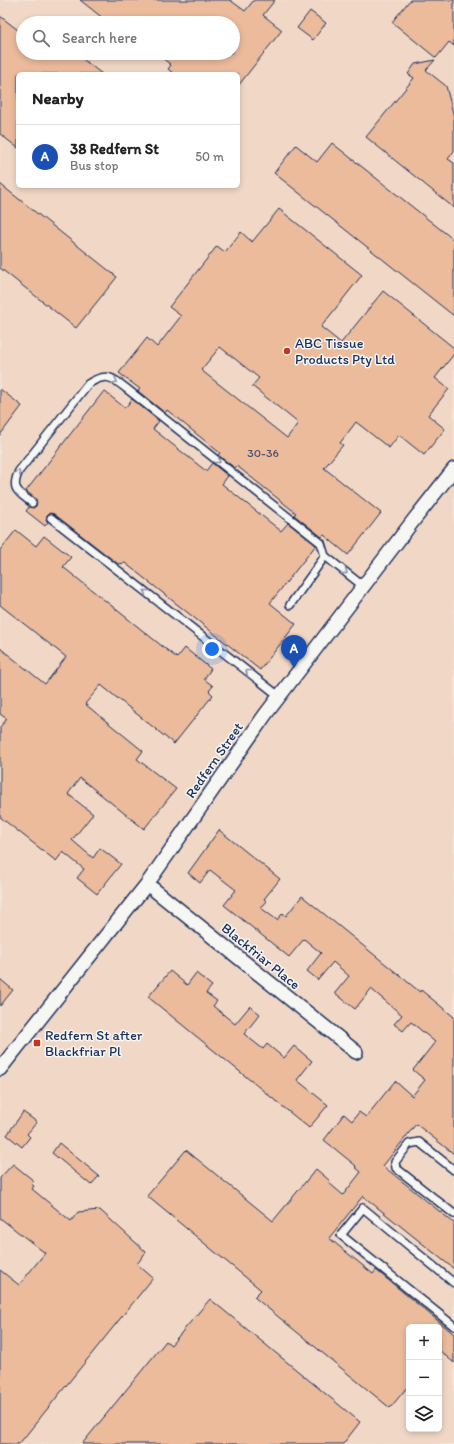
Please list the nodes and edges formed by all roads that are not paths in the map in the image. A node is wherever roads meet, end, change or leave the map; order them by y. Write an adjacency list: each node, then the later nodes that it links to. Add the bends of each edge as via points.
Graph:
1 (454, 469): 5 (street, Redfern Street)
2 (32, 503): 4 (lane, one-way to 4, via 15,488 15,479 19,471 88,384 98,377 107,377 127,389 321,543)
3 (51, 518): 7 (lane, one-way to 3)
4 (325, 556): 5 (lane, one-way to 5); 6 (lane)
5 (363, 586): 7 (street, Redfern Street)
6 (290, 605)
7 (279, 696): 8 (street, Redfern Street)
8 (147, 884): 9 (street, Blackfriar Place); 10 (street, Redfern Street)
9 (356, 1052)
10 (0, 1069)
11 (454, 1170): 12 (lane, via 419,1142 409,1144 395,1162 396,1168)
12 (454, 1214)
13 (454, 1283): 14 (lane, via 363,1208 341,1235)
14 (454, 1326)

